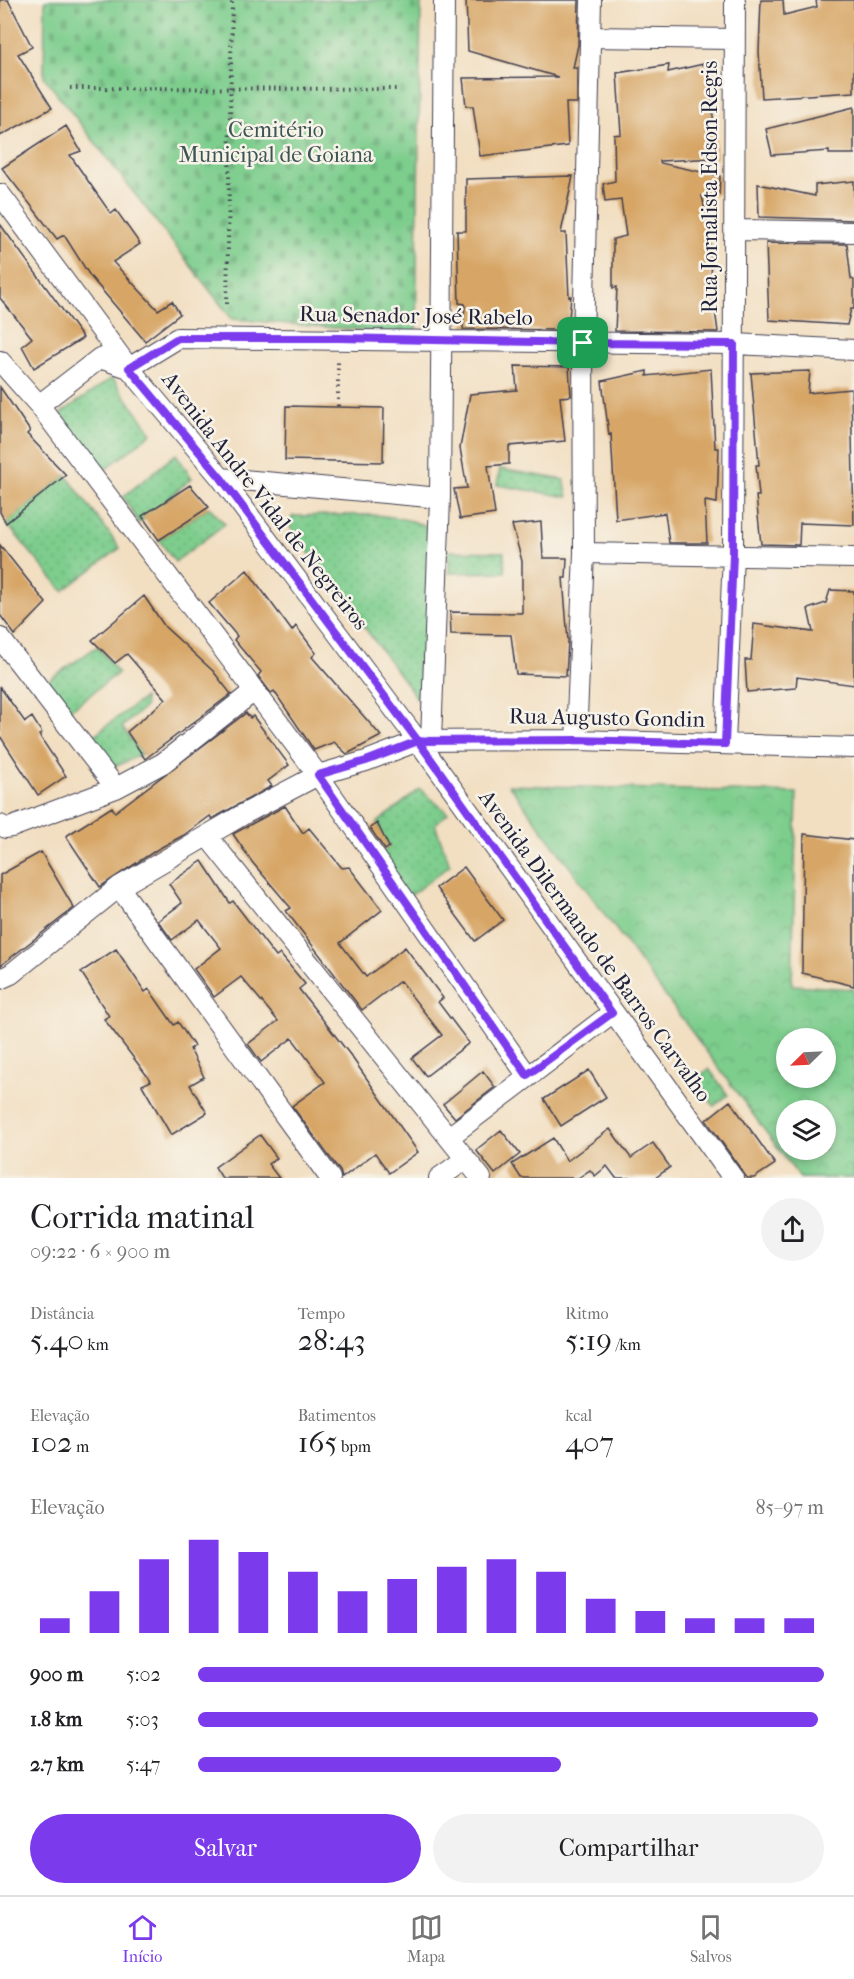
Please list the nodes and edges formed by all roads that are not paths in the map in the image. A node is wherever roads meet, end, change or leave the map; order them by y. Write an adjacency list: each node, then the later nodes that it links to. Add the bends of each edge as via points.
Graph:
1 (444, 0): 9 (street)
2 (591, 0): 4 (street)
3 (735, 0): 5 (street, Rua Jornalista Edson Regis)
4 (591, 37): 5 (street); 10 (street)
5 (733, 39): 7 (street, Rua Jornalista Edson Regis)
6 (0, 194): 14 (street, Avenida Andre Vidal de Negreiros)
7 (736, 230): 8 (street); 11 (street, Rua Jornalista Edson Regis)
8 (854, 232)
9 (442, 340): 10 (street, Rua Senador José Rabelo); 14 (street, Rua Senador José Rabelo, via 178,338); 17 (street)
10 (583, 343): 11 (street, Rua Senador José Rabelo); 18 (street)
11 (734, 344): 12 (street, Rua Senador José Rabelo); 19 (street, Rua Jornalista Edson Regis)
12 (854, 350)
13 (0, 361): 15 (street)
14 (129, 368): 15 (street, via 100,358); 16 (street, Avenida Andre Vidal de Negreiros)
15 (39, 405): 22 (street)
16 (221, 478): 17 (street); 23 (street, Avenida Andre Vidal de Negreiros)
17 (440, 498): 23 (street)
18 (584, 553): 19 (street); 24 (street)
19 (733, 554): 20 (street); 25 (street, Rua Jornalista Edson Regis)
20 (854, 558)
21 (0, 638): 28 (street)
22 (254, 691): 27 (street); 28 (street, via 163,763)
23 (425, 740): 24 (street, Rua Augusto Gondin); 27 (street); 33 (street, Avenida Dilermando de Barros Carvalho)
24 (576, 740): 25 (street, Rua Augusto Gondin)
25 (725, 744): 26 (street, Rua Augusto Gondin)
26 (854, 748)
27 (318, 775): 30 (street); 34 (street)
28 (116, 788): 29 (street)
29 (6, 826)
30 (208, 837): 31 (street); 35 (street)
31 (119, 887): 32 (street); 37 (street)
32 (6, 976)
33 (612, 1013): 34 (street); 40 (street, Avenida Dilermando de Barros Carvalho)
34 (527, 1075): 35 (street)
35 (449, 1137): 36 (street)
36 (466, 1159): 38 (street); 39 (street)
37 (330, 1178)
38 (439, 1178)
39 (481, 1178)
40 (733, 1178)

